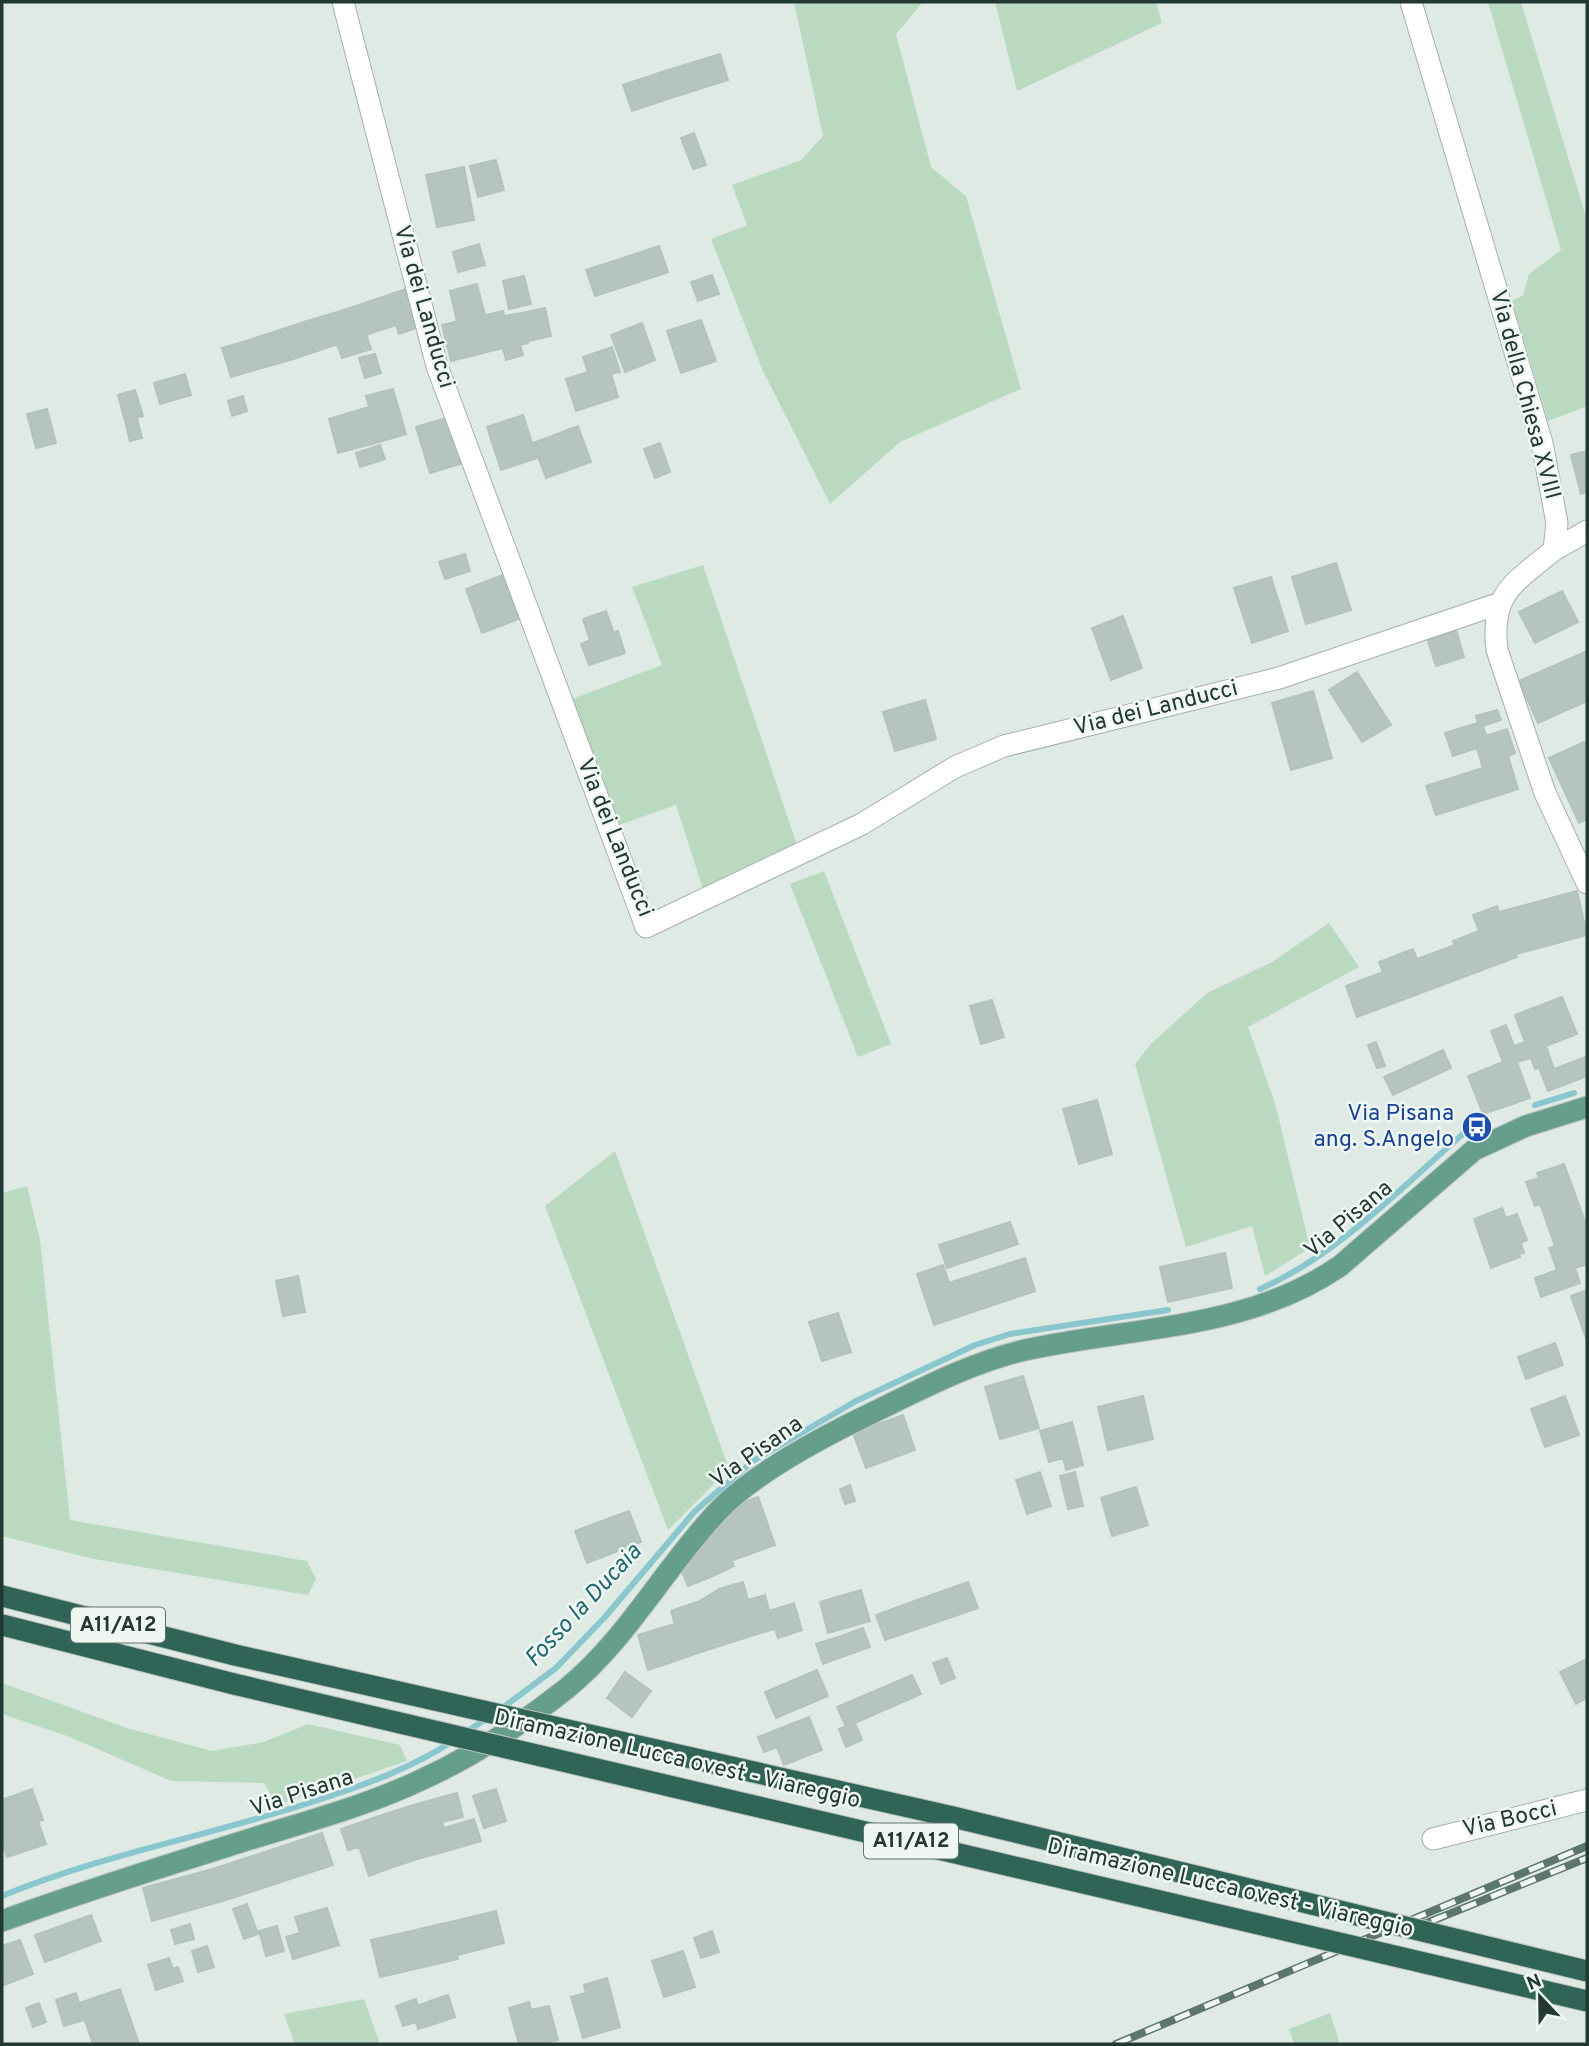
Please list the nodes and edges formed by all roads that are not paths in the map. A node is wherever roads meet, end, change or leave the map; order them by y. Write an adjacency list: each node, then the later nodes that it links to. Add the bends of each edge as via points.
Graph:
1 (343, 2): 5 (street, Via dei Landucci, via 437,366 646,927 862,824 955,768 1004,746 1279,678)
2 (1411, 2): 4 (street, Via della Chiesa XVIII, via 1542,443 1557,523)
3 (1587, 531): 4 (street)
4 (1554, 550): 5 (street)
5 (1498, 604): 6 (street, via 1497,650 1517,716 1545,793)
6 (1587, 883)
7 (1586, 1112): 12 (main road, Via Pisana, via 1526,1126 1474,1150 1340,1266 1270,1304 1216,1319 993,1359 843,1427 729,1501 570,1685 463,1759 420,1781)
8 (2, 1596): 13 (highway, Diramazione Lucca ovest - Viareggio / A11/A12, bridge, via 235,1655 953,1817)
9 (2, 1625): 14 (highway, Diramazione Lucca ovest - Viareggio / A11/A12, bridge, via 234,1684)
10 (1587, 1800): 11 (street, Via Bocci)
11 (1433, 1839)
12 (2, 1921)
13 (1587, 1971)
14 (1587, 2001)

